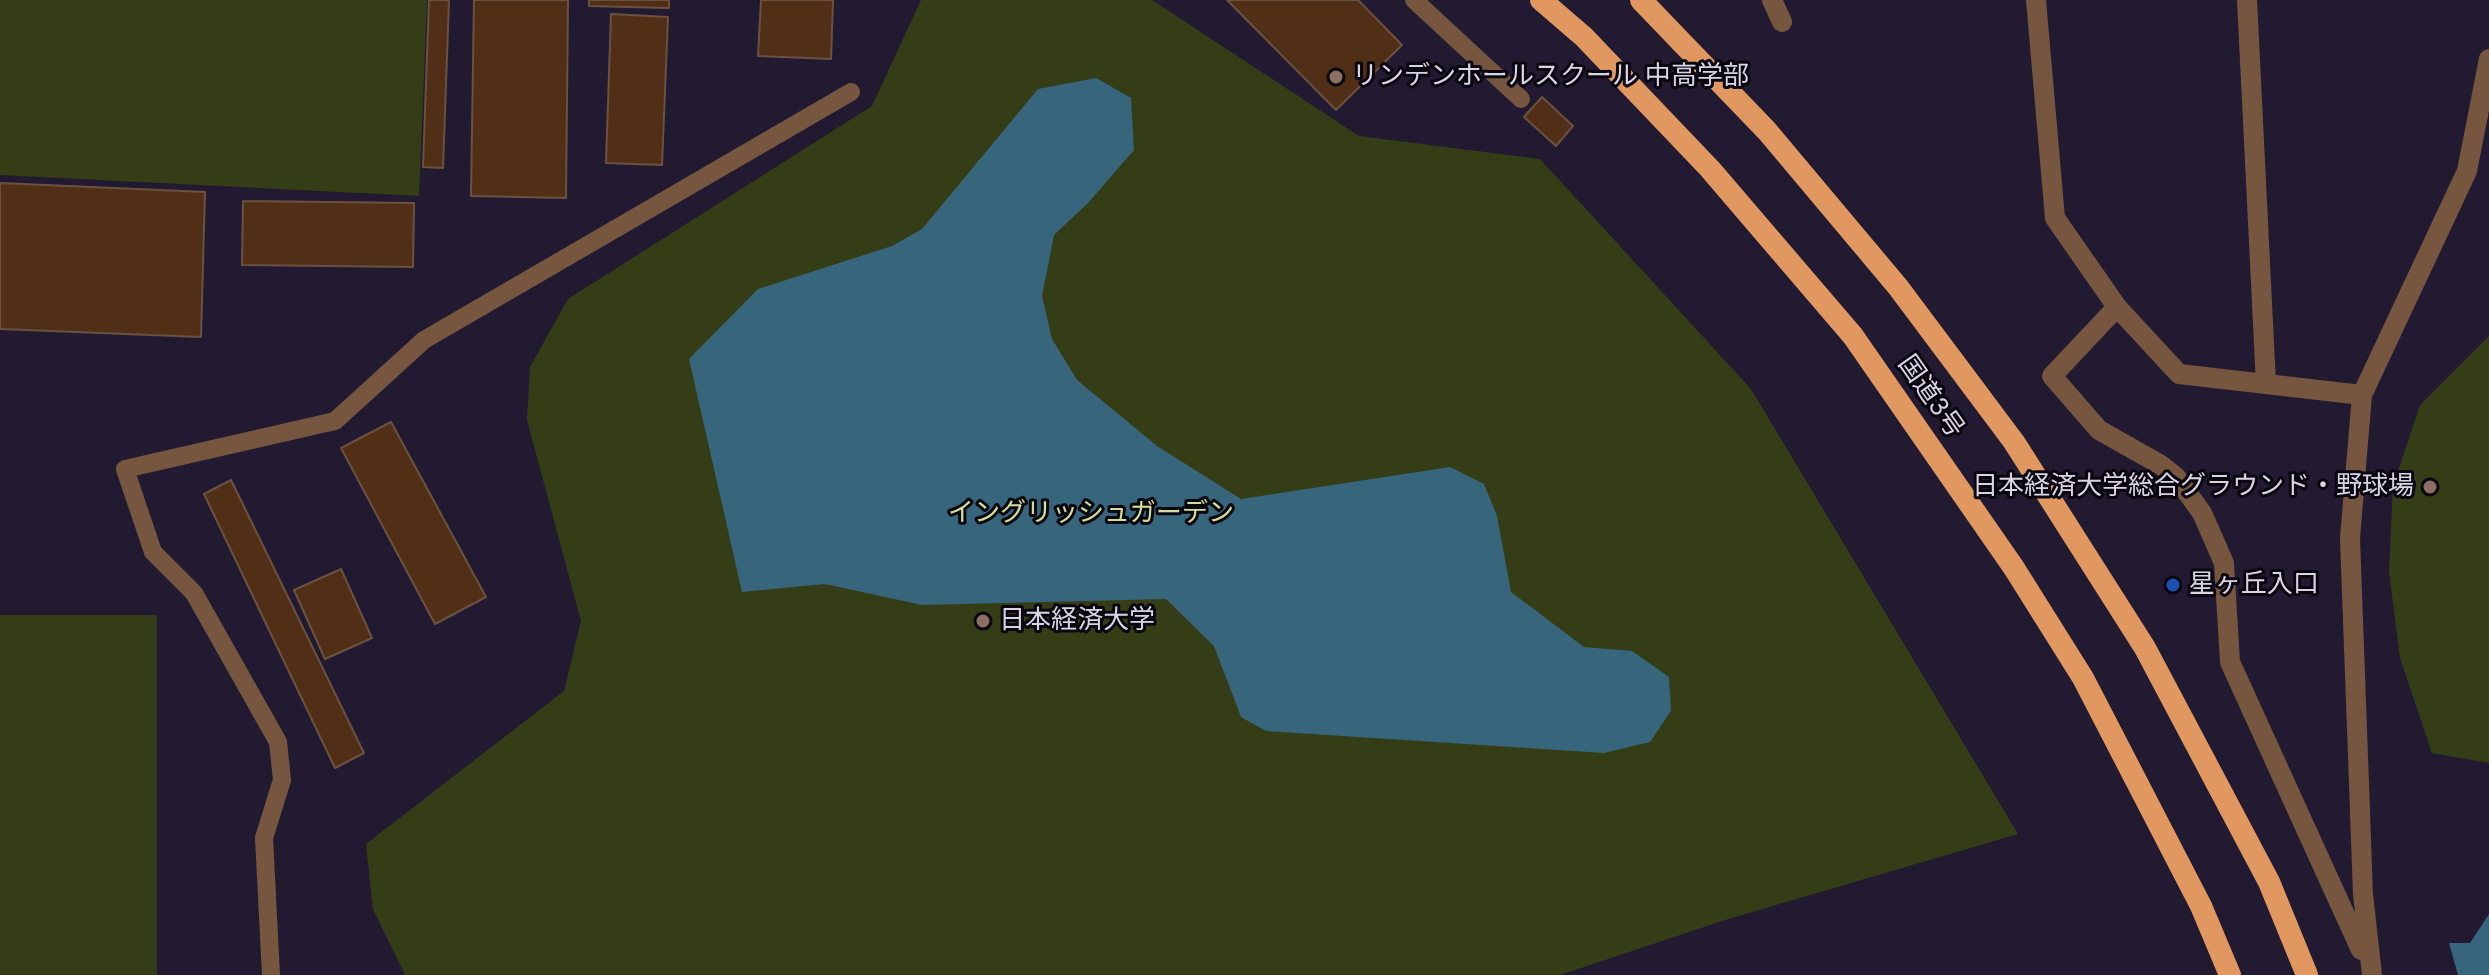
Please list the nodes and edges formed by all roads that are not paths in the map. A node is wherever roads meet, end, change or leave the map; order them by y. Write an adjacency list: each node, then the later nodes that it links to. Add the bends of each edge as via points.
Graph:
1 (1414, 0): 10 (lane)
2 (1541, 0): 16 (highway, 国道3号, via 1584,37 1710,169 1853,336 2014,568 2083,678 2201,906)
3 (1641, 0): 17 (highway, 国道3号, via 1767,131 1898,287 2014,442 2145,648 2269,882)
4 (1772, 0): 7 (street)
5 (2036, 0): 11 (street, via 2055,218)
6 (2247, 0): 12 (street)
7 (1782, 22)
8 (2489, 59): 13 (street, via 2467,171)
9 (851, 92): 15 (lane, via 424,340 335,421 125,469 153,552 194,593 278,742 282,780 264,838)
10 (1521, 99)
11 (2117, 307): 12 (street, via 2179,374); 14 (street, via 2052,376 2099,430 2176,477 2202,513 2224,563 2230,662)
12 (2266, 384): 13 (street)
13 (2362, 395): 14 (street, via 2350,538 2363,894)
14 (2371, 972)
15 (271, 975)
16 (2230, 975)
17 (2307, 975)

